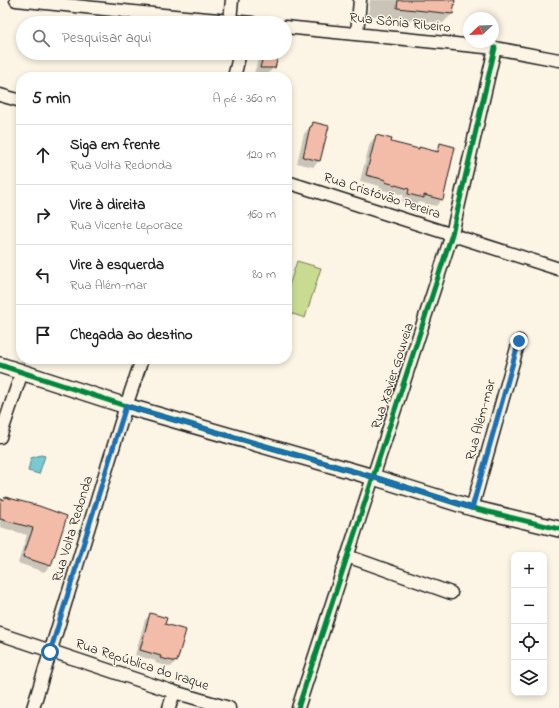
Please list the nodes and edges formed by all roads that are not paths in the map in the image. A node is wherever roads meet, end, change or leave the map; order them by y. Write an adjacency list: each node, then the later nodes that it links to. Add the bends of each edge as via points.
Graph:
1 (16, 0): 4 (street)
2 (232, 0): 6 (street)
3 (360, 0): 8 (street)
4 (101, 4): 5 (street)
5 (176, 16)
6 (230, 16)
7 (292, 28): 8 (street, Rua Sônia Ribeiro)
8 (357, 33): 9 (street, Rua Sônia Ribeiro)
9 (463, 45)
10 (495, 48): 12 (street, Rua Sônia Ribeiro); 17 (street, Rua Xavier Gouveia)
11 (238, 60): 13 (street)
12 (559, 60)
13 (235, 72)
14 (0, 95): 15 (street)
15 (16, 100)
16 (292, 184): 17 (street, Rua Cristóvão Pereira)
17 (452, 234): 18 (street, Rua Cristóvão Pereira); 25 (street, Rua Xavier Gouveia)
18 (559, 269)
19 (519, 341): 26 (street, Rua Além-mar)
20 (140, 364): 23 (street, Rua Volta Redonda)
21 (0, 365): 22 (street)
22 (22, 372): 23 (street); 24 (street)
23 (126, 406): 25 (street); 31 (street, Rua Volta Redonda)
24 (0, 437)
25 (373, 477): 26 (street); 28 (street, Rua Xavier Gouveia)
26 (472, 508): 27 (street)
27 (559, 529)
28 (347, 556): 29 (street); 36 (street, Rua Xavier Gouveia)
29 (451, 593)
30 (0, 634): 31 (street, Rua República do Iraque)
31 (50, 652): 32 (street, Rua República do Iraque); 33 (street, Rua Volta Redonda)
32 (174, 692): 34 (street); 35 (street, Rua República do Iraque)
33 (33, 708)
34 (169, 708)
35 (229, 708)
36 (298, 708)

